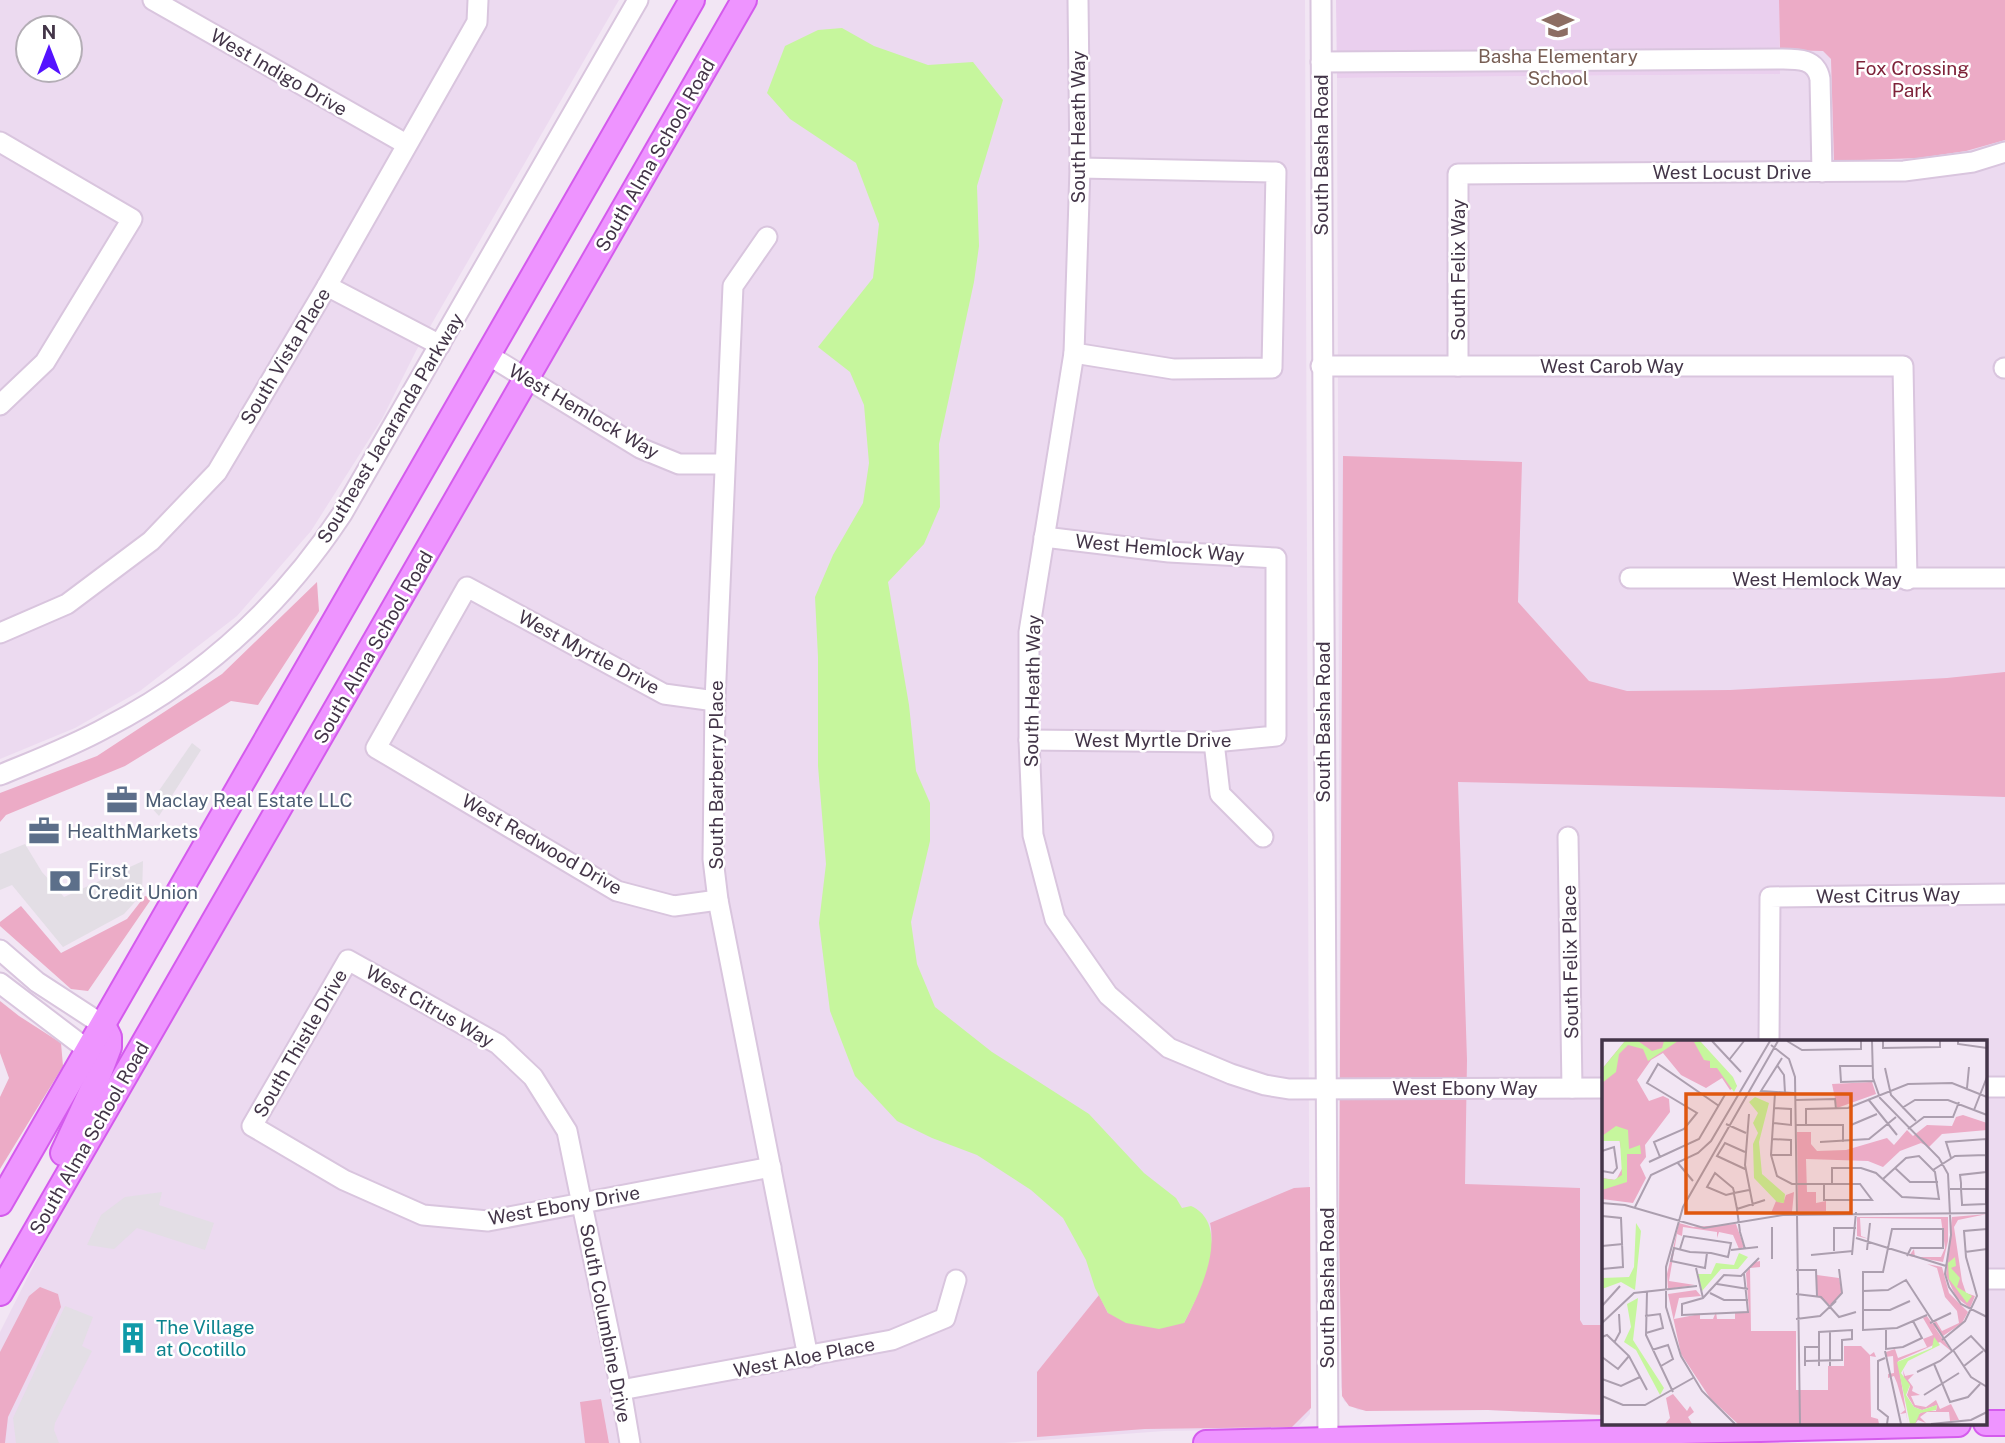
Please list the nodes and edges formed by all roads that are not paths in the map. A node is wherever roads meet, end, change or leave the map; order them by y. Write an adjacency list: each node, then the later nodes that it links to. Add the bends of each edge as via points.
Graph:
1 (153, 0): 10 (street, West Indigo Drive)
2 (478, 0): 10 (street, South Vista Place, via 477,22)
3 (638, 0): 17 (street, Southeast Jacaranda Parkway)
4 (692, 0): 19 (main road)
5 (744, 0): 22 (main road, South Alma School Road)
6 (1078, 0): 12 (street, South Heath Way)
7 (1321, 0): 8 (street, South Basha Road)
8 (1321, 62): 13 (street, via 1806,61 1819,71); 20 (street, South Basha Road)
9 (0, 142): 23 (street, via 132,219 45,362)
10 (406, 144): 16 (street, South Vista Place)
11 (2005, 152): 13 (street, West Locust Drive, via 1943,167)
12 (1080, 168): 18 (street, South Heath Way); 18 (street, via 1276,172 1272,368 1173,369)
13 (1822, 172): 14 (street, West Locust Drive)
14 (1458, 174): 21 (street, South Felix Way)
15 (767, 237): 24 (street, South Barberry Place, via 733,286)
16 (327, 286): 17 (street); 29 (street, South Vista Place, via 217,472 151,541 67,604)
17 (440, 345): 35 (street, Southeast Jacaranda Parkway, via 328,535 266,612 203,666 140,708 76,743)
18 (1074, 353): 25 (street, South Heath Way)
19 (488, 355): 22 (street, West Hemlock Way); 43 (main road)
20 (1321, 366): 21 (street, West Carob Way); 47 (street, South Basha Road)
21 (1458, 366): 28 (street, West Carob Way, via 1903,366)
22 (528, 378): 24 (street, West Hemlock Way, via 640,448 679,464); 53 (main road, South Alma School Road)
23 (0, 405)
24 (724, 464): 30 (street, South Barberry Place)
25 (1044, 537): 31 (street, West Hemlock Way, via 1169,552 1276,558); 32 (street, South Heath Way, via 1029,632)
26 (1630, 578): 28 (street, West Hemlock Way)
27 (2005, 578): 28 (street, West Hemlock Way)
28 (1907, 580)
29 (0, 633)
30 (715, 701): 34 (street, West Myrtle Drive, via 664,694 467,587); 39 (street, South Barberry Place, via 713,859)
31 (1276, 736): 33 (street, West Myrtle Drive)
32 (1029, 740): 33 (street, West Myrtle Drive); 47 (street, South Heath Way, via 1033,835 1055,919 1108,995 1169,1048 1265,1085)
33 (1214, 742): 36 (street, via 1220,794)
34 (376, 748): 39 (street, West Redwood Drive, via 617,891 674,906)
35 (0, 775)
36 (1263, 837)
37 (1568, 837): 48 (street, South Felix Place)
38 (2005, 894): 44 (street, West Citrus Way, via 1770,897)
39 (718, 901): 50 (street, South Barberry Place)
40 (0, 950): 43 (street, via 37,982)
41 (348, 960): 49 (street, South Thistle Drive); 51 (street, West Citrus Way, via 498,1044 533,1077 567,1132)
42 (0, 983): 45 (street)
43 (103, 1025): 45 (main road); 53 (main road, via 109,1047 62,1154)
44 (1769, 1040)
45 (88, 1050): 52 (main road)
46 (1602, 1087): 48 (street, West Ebony Way)
47 (1325, 1088): 48 (street, West Ebony Way); 59 (street, South Basha Road)
48 (1572, 1088)
49 (252, 1126): 51 (street, West Ebony Drive, via 344,1180 422,1215 488,1221)
50 (771, 1167): 51 (street, West Ebony Drive); 56 (street, South Barberry Place)
51 (582, 1202): 57 (street, South Columbine Drive)
52 (0, 1203)
53 (48, 1208): 55 (main road, South Alma School Road)
54 (956, 1280): 56 (street, West Aloe Place, via 945,1318 892,1340)
55 (0, 1293)
56 (808, 1357): 57 (street, West Aloe Place)
57 (621, 1390): 60 (street, South Columbine Drive)
58 (1884, 1426): 59 (main road)
59 (1328, 1441): 61 (main road)
60 (630, 1443)
61 (1206, 1443)

